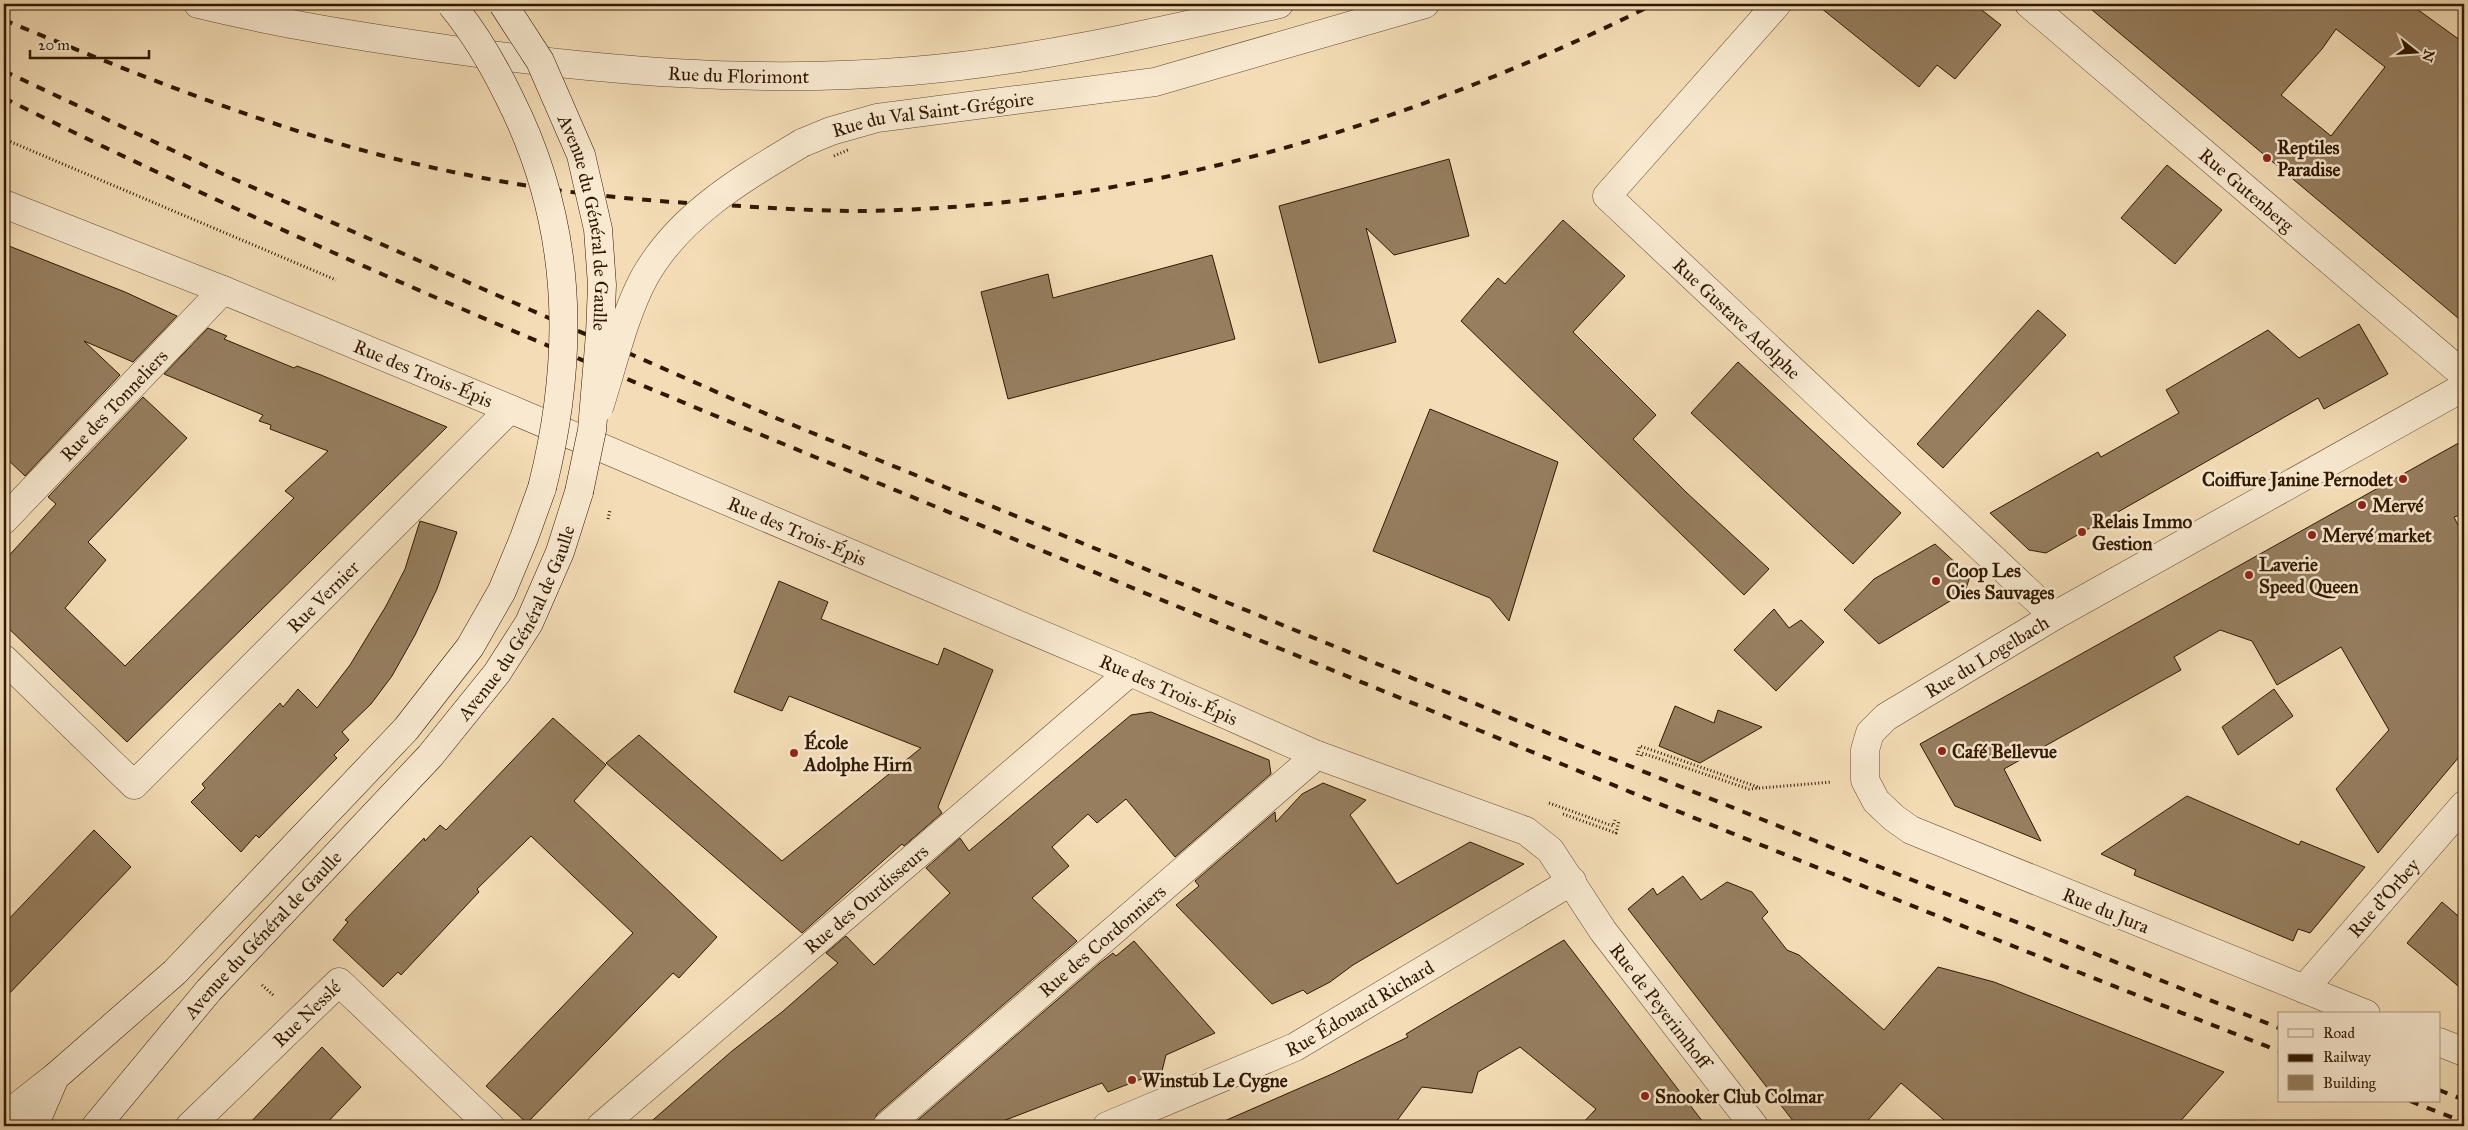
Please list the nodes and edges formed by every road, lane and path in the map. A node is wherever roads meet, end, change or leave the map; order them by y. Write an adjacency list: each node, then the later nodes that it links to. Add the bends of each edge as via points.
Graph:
1 (198, 4): 4 (street, Rue du Florimont, via 358,36 497,56 623,71 722,77 796,77 982,64 1127,39)
2 (451, 4): 31 (street, Avenue du Général de Gaulle, bridge, via 493,65 517,113 548,194 556,234 563,287 562,375 557,422 542,488 524,538 497,599 470,647 406,729 175,972)
3 (503, 4): 15 (street, Avenue du Général de Gaulle, bridge, via 540,61 581,155 598,229 602,285)
4 (1279, 4)
5 (1425, 4): 15 (street, Rue du Val Saint-Grégoire, bridge, via 1155,82 877,118 802,144 729,187 663,247 643,279 629,314)
6 (1777, 4): 17 (street, Rue Gustave Adolphe, via 1607,196)
7 (2029, 4): 12 (street, Rue Gutenberg)
8 (4, 139): 10 (path)
9 (4, 204): 11 (street, Rue des Trois-Épis)
10 (336, 280)
11 (223, 290): 14 (street, Rue des Trois-Épis); 16 (street, Rue des Tonneliers)
12 (2464, 375)
13 (2464, 387): 17 (street, Rue du Logelbach)
14 (510, 409): 18 (street, Rue Vernier, via 134,785); 19 (street, Rue des Trois-Épis)
15 (592, 430): 34 (street, Avenue du Général de Gaulle, bridge, via 579,492 560,552 529,623 497,673 430,756 209,990)
16 (4, 520)
17 (2054, 616): 21 (street, Rue du Logelbach, via 1886,717 1870,733 1865,750)
18 (4, 659)
19 (1130, 672): 20 (street, Rue des Trois-Épis); 37 (street, Rue des Ourdisseurs)
20 (1317, 756): 26 (street, Rue des Trois-Épis, via 1526,831 1550,850); 38 (street, Rue des Cordonniers)
21 (1865, 780): 22 (path); 27 (street, Rue du Jura, via 1876,801 1911,830)
22 (1759, 787): 22 (path, via 1640,746 1639,756 1642,753 1748,789)
23 (2464, 805): 27 (street, Rue d'Orbey)
24 (1613, 826): 25 (path, via 1617,821)
25 (1616, 833)
26 (1572, 881): 39 (street, Rue Édouard Richard, via 1295,1047); 40 (street, Rue de Peyerimhoff, via 1603,931)
27 (2304, 990): 28 (street, Rue du Jura)
28 (2361, 1012)
29 (2440, 1042): 30 (street)
30 (2464, 1052)
31 (55, 1076): 32 (street, Avenue du Général de Gaulle); 33 (street)
32 (4, 1117)
33 (34, 1126)
34 (96, 1126)
35 (190, 1126): 36 (street, Rue Nesslé, via 338,982)
36 (490, 1126)
37 (601, 1126)
38 (887, 1126)
39 (1108, 1126)
40 (1754, 1126)

